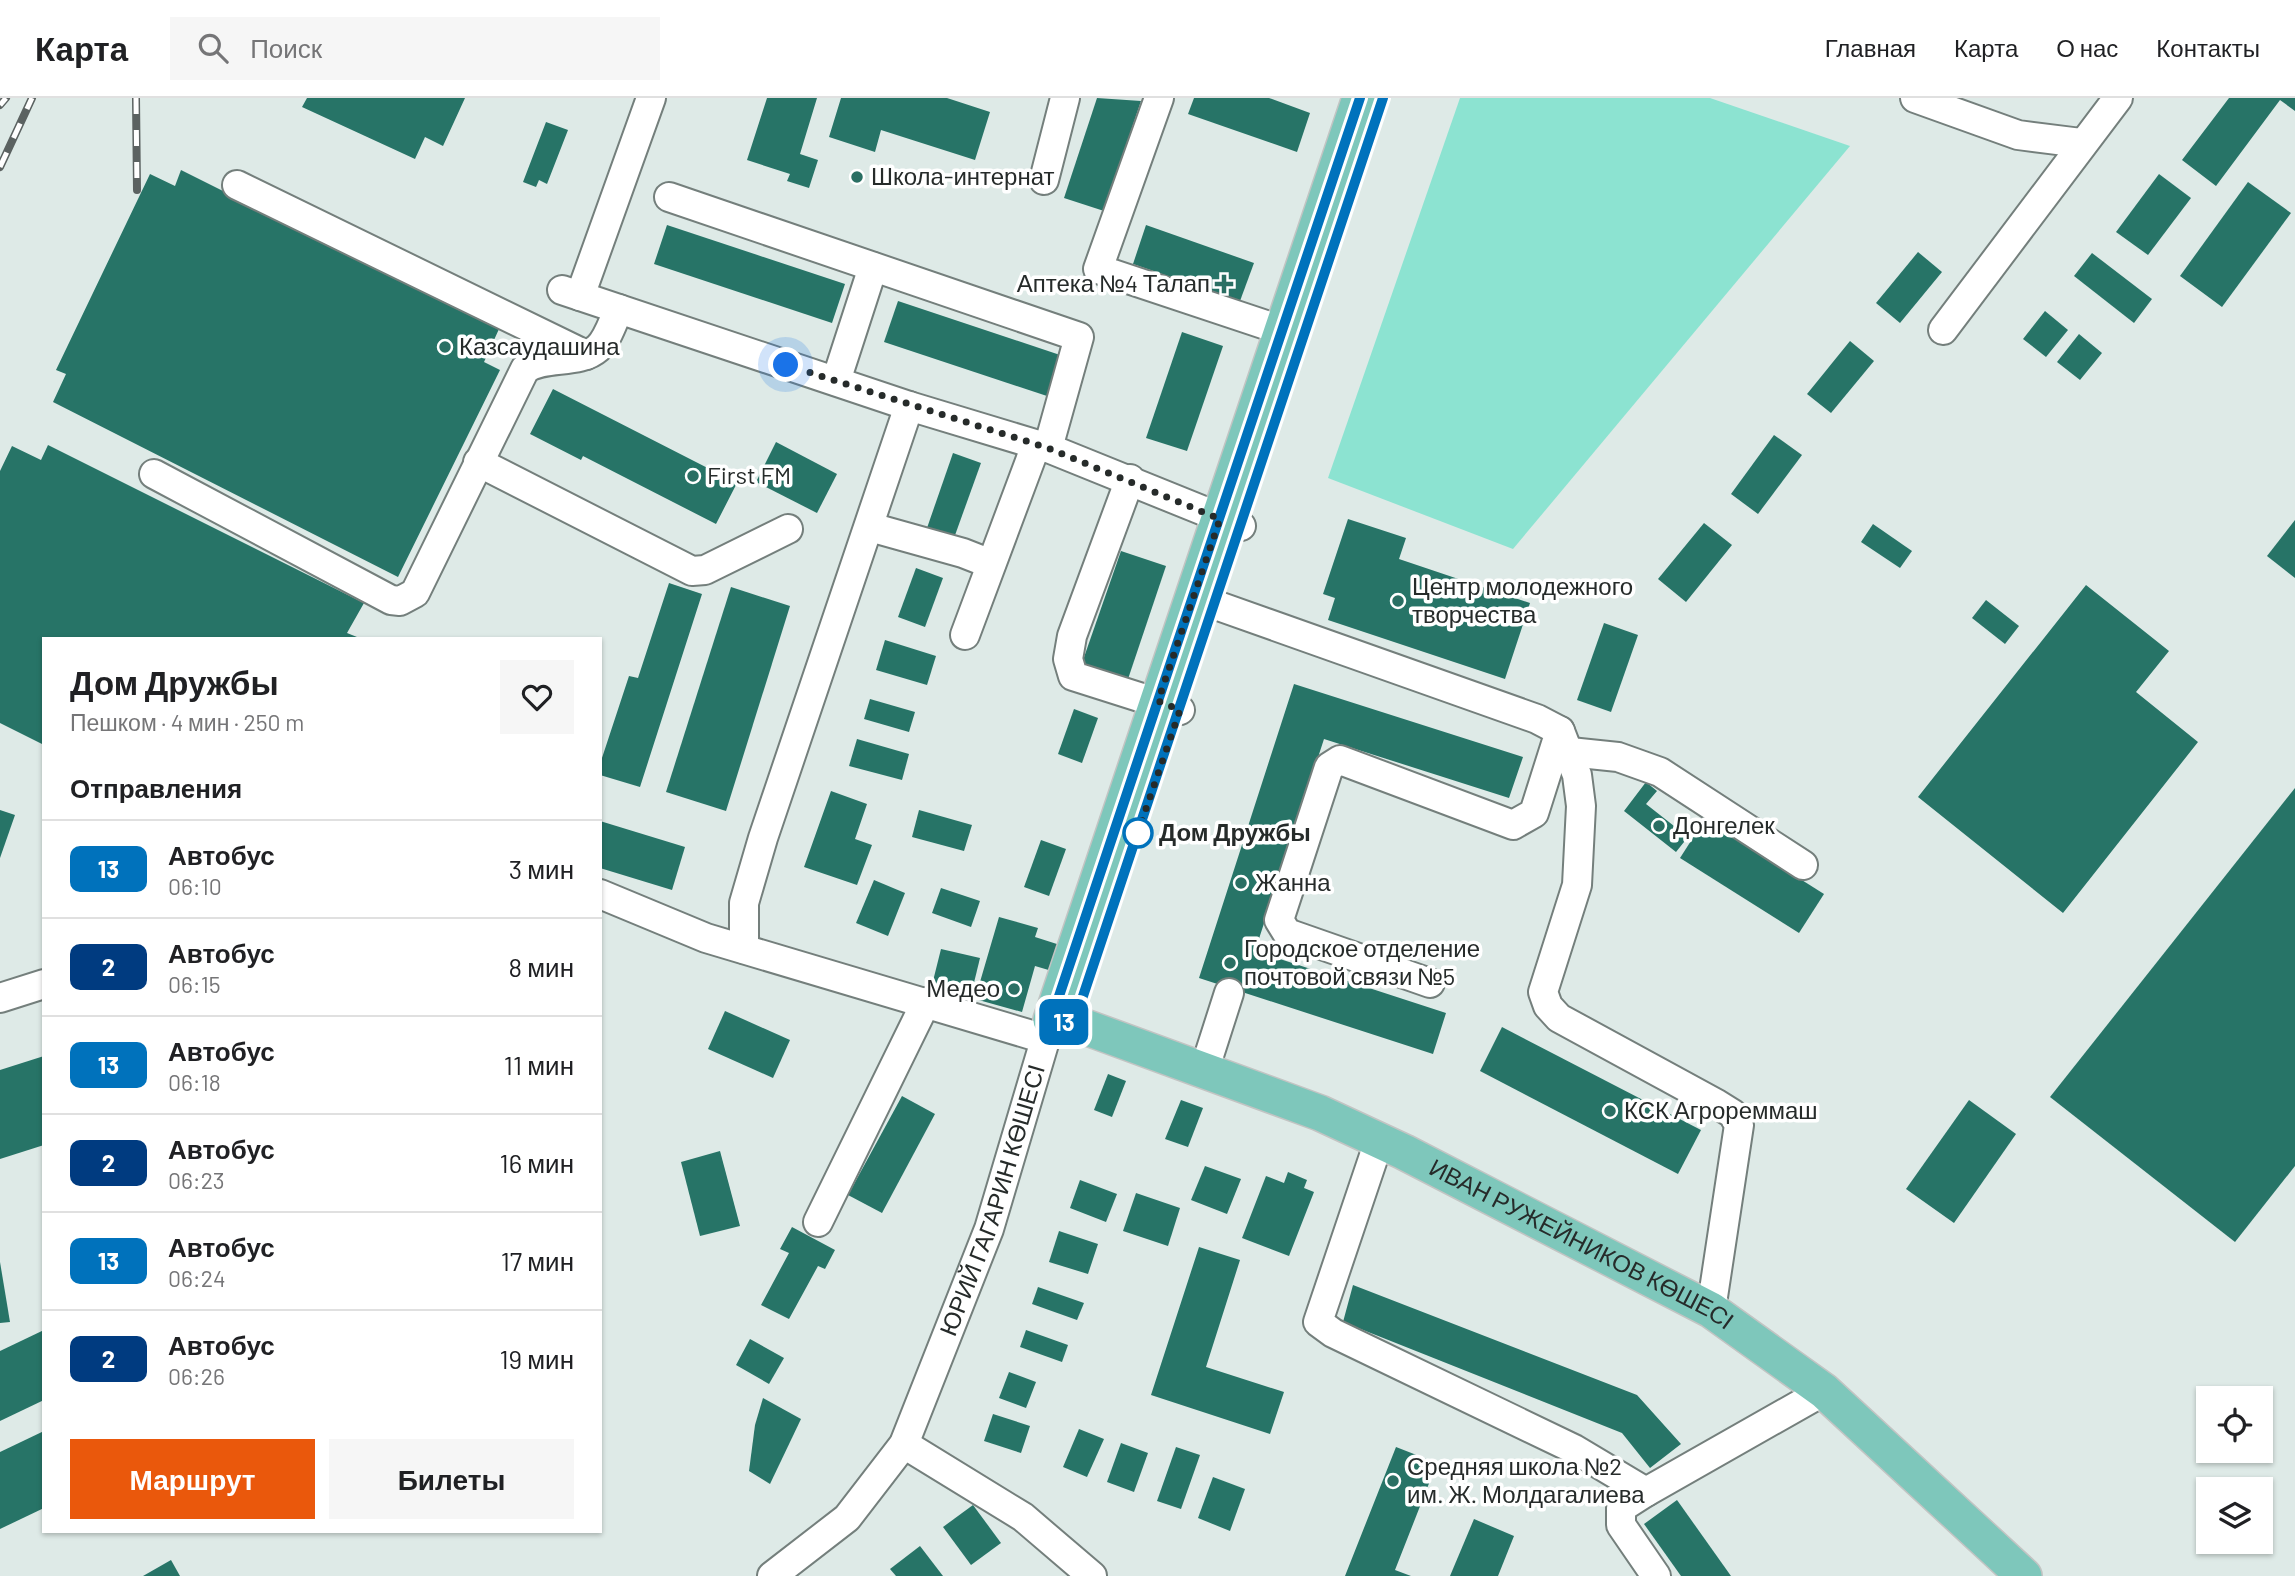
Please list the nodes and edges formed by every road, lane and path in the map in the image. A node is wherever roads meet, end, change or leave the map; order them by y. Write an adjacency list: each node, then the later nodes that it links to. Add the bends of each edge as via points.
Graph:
1 (651, 98): 12 (street, via 571,293)
2 (1065, 98): 8 (street)
3 (1159, 98): 13 (street, via 1098,269)
4 (1914, 98): 7 (street, via 2018,135)
5 (2118, 98): 7 (street)
6 (1367, 100): 13 (main road, ЮРИЙ ГАГАРИН КӨШЕСІ); 22 (main road, ЮРИЙ ГАГАРИН КӨШЕСІ)
7 (2081, 143): 14 (street)
8 (1044, 180)
9 (237, 185): 15 (street)
10 (669, 197): 11 (street)
11 (873, 267): 16 (street); 18 (street, via 1079,337)
12 (619, 309): 15 (street, via 603,343); 16 (street)
13 (1281, 330): 22 (main road, ЮРИЙ ГАГАРИН КӨШЕСІ)
14 (1943, 330)
15 (586, 355): 19 (street, via 536,362 525,369)
16 (836, 381): 17 (street)
17 (909, 406): 18 (street); 23 (street)
18 (1042, 446): 21 (street); 25 (street)
19 (478, 462): 20 (street, via 415,593 400,601); 24 (street, via 692,571 705,570)
20 (153, 474)
21 (1130, 479): 22 (street); 28 (street, via 1068,659 1073,676)
22 (1231, 522): 26 (main road, ЮРИЙ ГАГАРИН КӨШЕСІ)
23 (870, 527): 25 (street); 32 (street, via 755,864 744,903)
24 (788, 529)
25 (990, 564): 27 (street)
26 (1204, 601): 28 (main road, ЮРИЙ ГАГАРИН КӨШЕСІ); 29 (street, via 1537,719)
27 (965, 635)
28 (1169, 705): 38 (main road, ЮРИЙ ГАГАРИН КӨШЕСІ)
29 (1565, 741): 30 (street, via 1660,772); 33 (street, via 1534,813 1513,825 1340,760 1329,767 1279,920 1282,927 1287,933); 42 (street, via 1581,806 1577,885 1543,992 1559,1018 1717,1104 1733,1114 1739,1125)
30 (1803, 865)
31 (602, 895): 32 (street)
32 (744, 949): 37 (street)
33 (1430, 983)
34 (42, 985): 36 (street)
35 (1229, 993): 39 (street)
36 (0, 998)
37 (926, 1002): 38 (street); 41 (street)
38 (1057, 1028): 39 (main road, ИВАН РУЖЕЙНИКОВ КӨШЕСІ); 44 (street, ЮРИЙ ГАГАРИН КӨШЕСІ, via 989,1229)
39 (1204, 1071): 40 (main road, ИВАН РУЖЕЙНИКОВ КӨШЕСІ, via 1320,1112)
40 (1379, 1141): 42 (main road, ИВАН РУЖЕЙНИКОВ КӨШЕСІ); 45 (street, via 1318,1322 1574,1448)
41 (818, 1222)
42 (1711, 1310): 43 (main road, ИВАН РУЖЕЙНИКОВ КӨШЕСІ)
43 (1824, 1391): 45 (street); 49 (main road, ИВАН РУЖЕЙНИКОВ КӨШЕСІ)
44 (904, 1444): 46 (street, ЮРИЙ ГАГАРИН КӨШЕСІ, via 848,1518); 47 (street, via 1023,1517)
45 (1646, 1492): 48 (street, via 1621,1508 1621,1525)
46 (772, 1576)
47 (1092, 1576)
48 (1656, 1576)
49 (2024, 1576)

